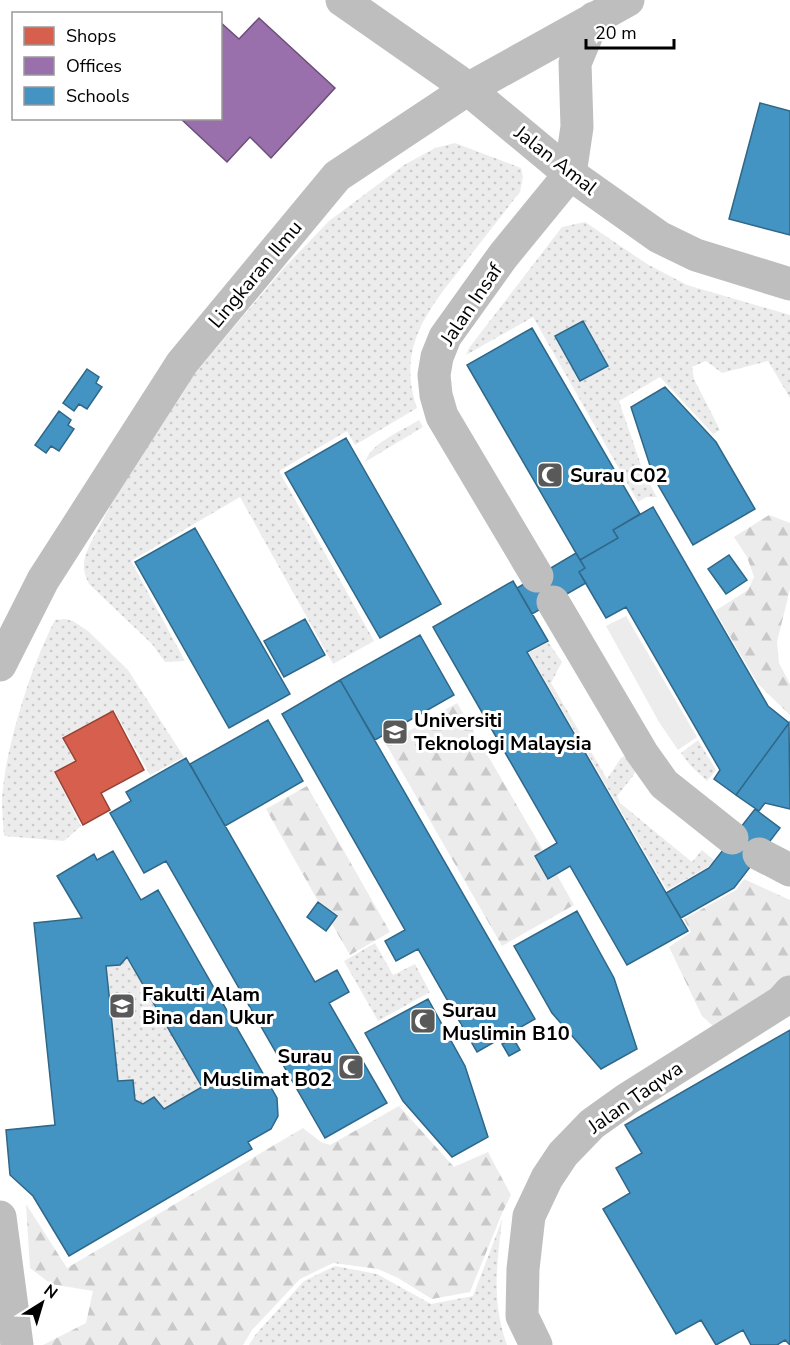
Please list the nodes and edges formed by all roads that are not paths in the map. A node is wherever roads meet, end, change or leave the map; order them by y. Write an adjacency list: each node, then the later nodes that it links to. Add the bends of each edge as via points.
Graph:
1 (342, 0): 4 (street, Jalan Amal)
2 (628, 0): 3 (street, Lingkaran Ilmu)
3 (594, 18): 4 (street, Lingkaran Ilmu); 5 (street, via 575,63 577,127)
4 (468, 89): 5 (street, Jalan Amal); 7 (street, Lingkaran Ilmu, via 337,176 182,363 44,580)
5 (570, 174): 6 (street, Jalan Amal, via 659,237 696,255); 8 (street, Jalan Insaf, via 503,256 445,337 434,375 442,416 664,784 746,846)
6 (790, 284)
7 (0, 665)
8 (790, 870)
9 (790, 992): 12 (street, Jalan Taqwa, via 781,1002 592,1124 563,1154 529,1216 522,1316)
10 (0, 1217): 11 (street)
11 (17, 1345)
12 (536, 1345)

